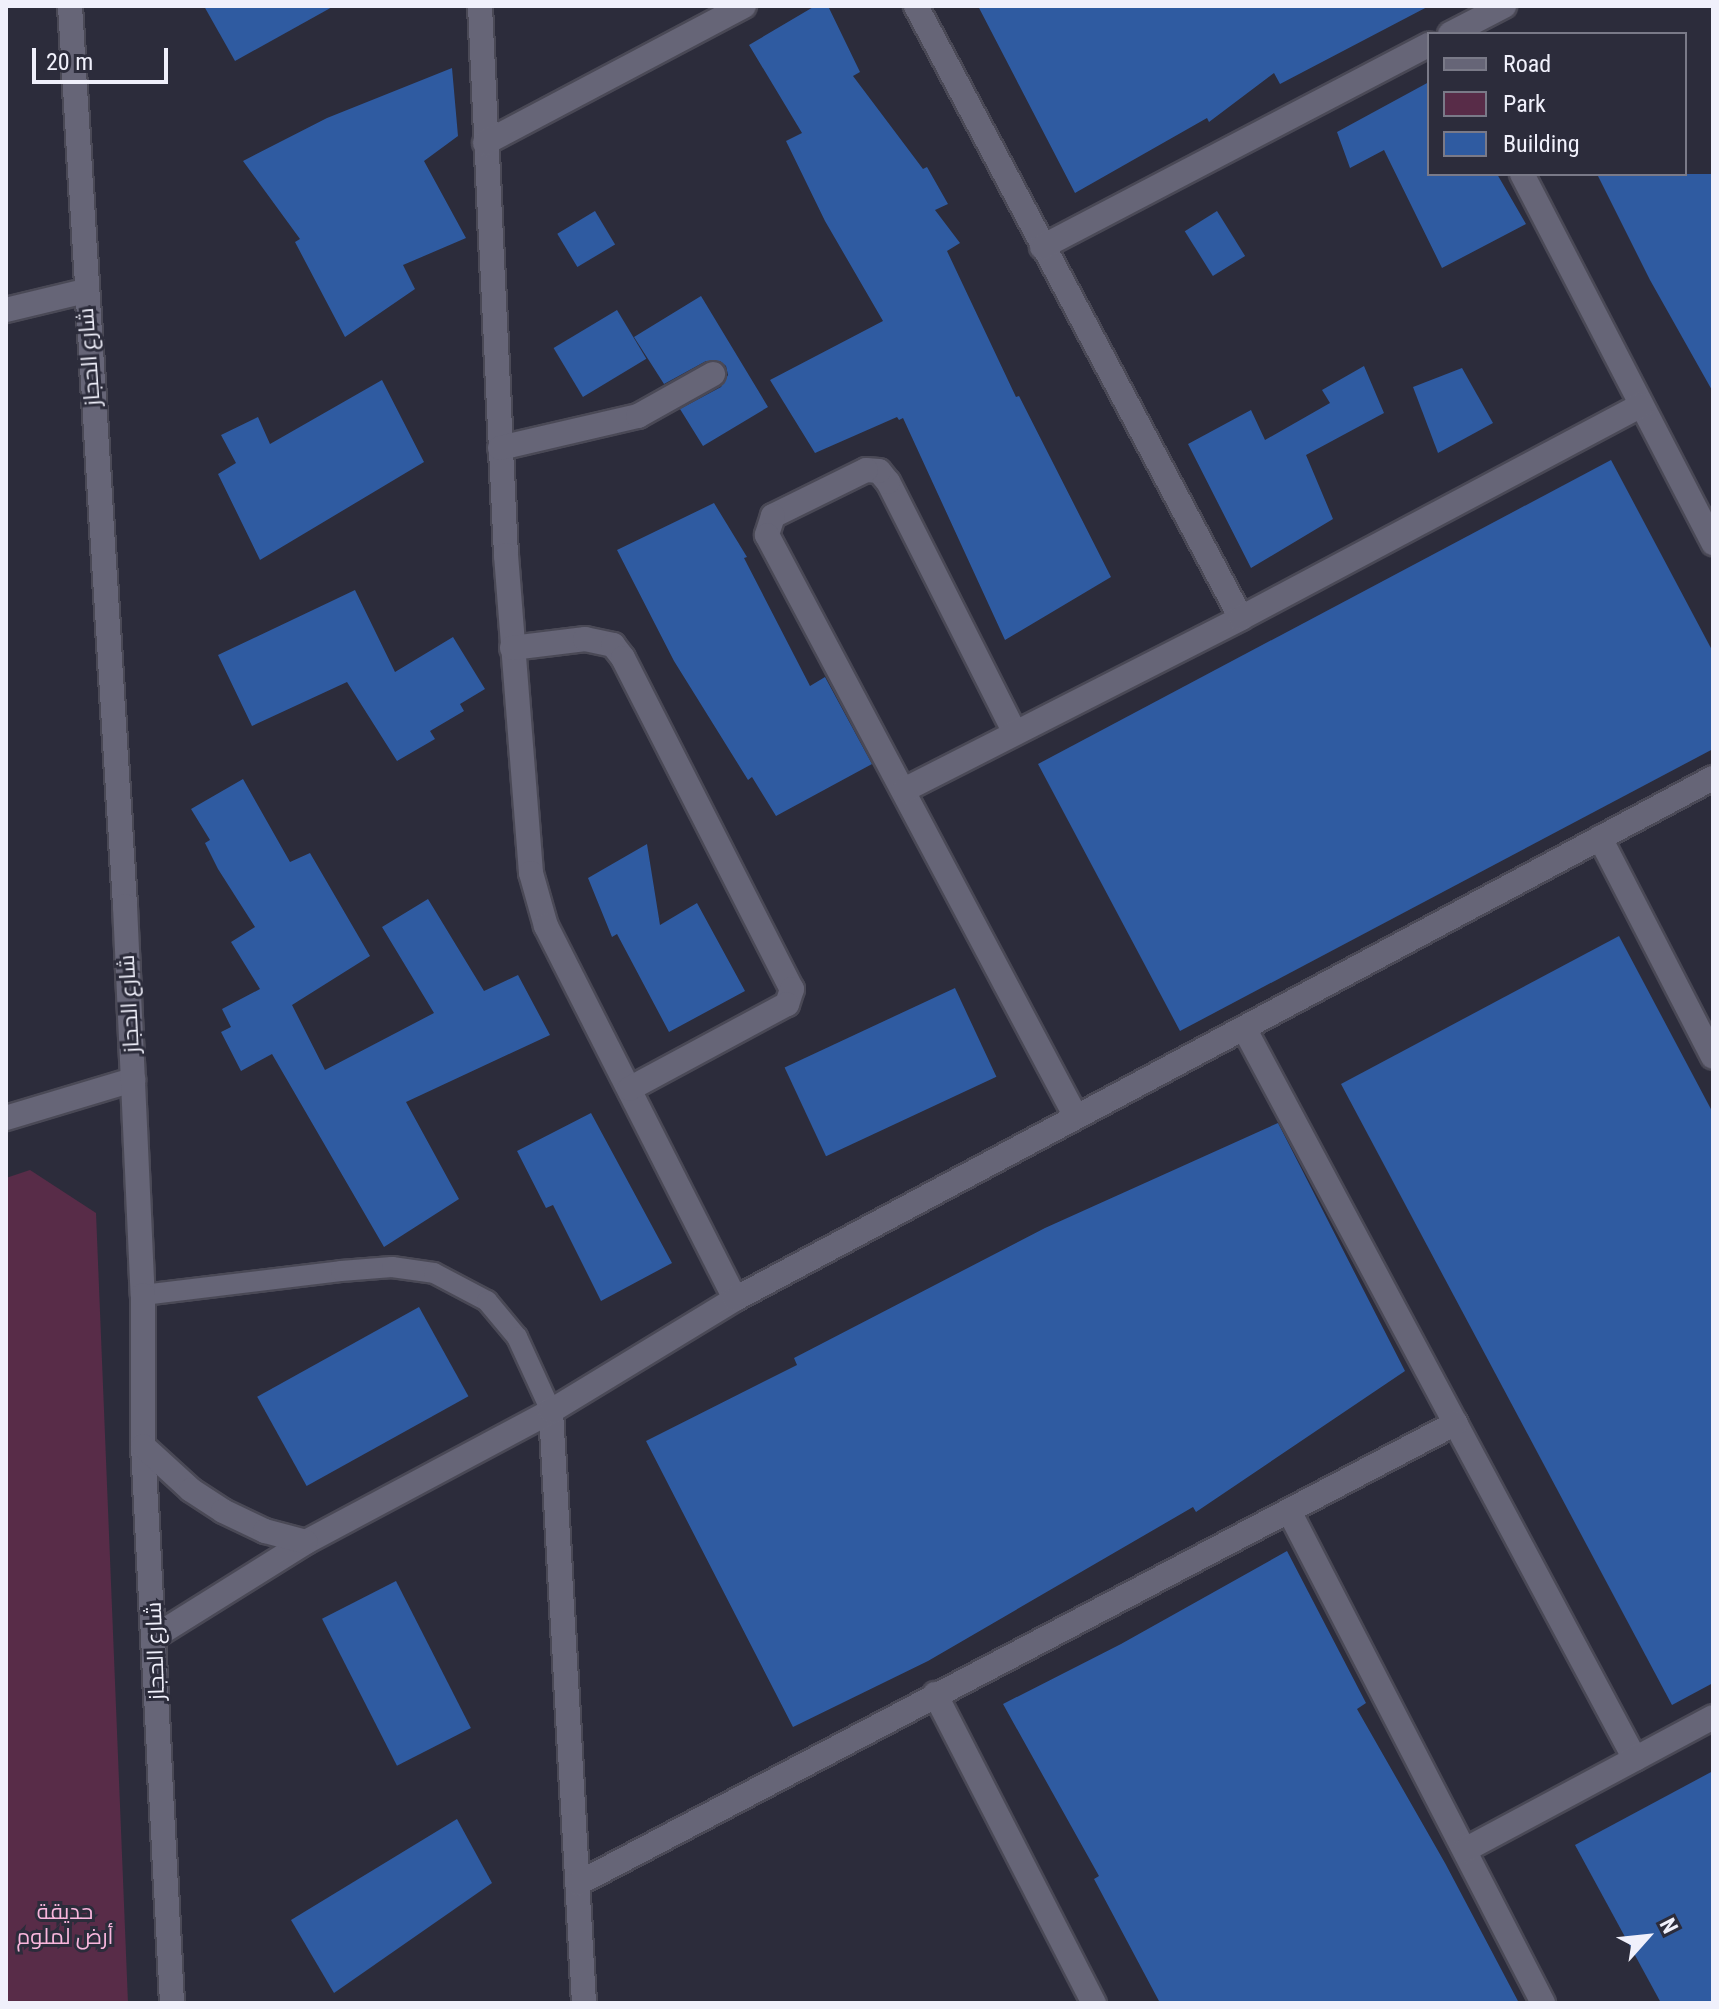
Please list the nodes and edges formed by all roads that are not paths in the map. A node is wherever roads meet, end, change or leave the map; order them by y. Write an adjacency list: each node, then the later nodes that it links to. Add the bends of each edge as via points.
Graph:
1 (70, 6): 11 (street, شارع الحجاز)
2 (480, 6): 8 (street)
3 (744, 6): 8 (street)
4 (916, 6): 10 (street)
5 (1504, 6): 6 (street)
6 (1454, 32)
7 (1427, 46): 10 (street)
8 (485, 143): 15 (street)
9 (1523, 176): 14 (street)
10 (1042, 247): 17 (street)
11 (85, 291): 12 (street); 25 (street, شارع الحجاز)
12 (6, 310)
13 (713, 374): 15 (street, via 638,416)
14 (1641, 405): 16 (street); 17 (street)
15 (500, 448): 18 (street)
16 (1713, 543)
17 (1241, 618): 19 (street)
18 (512, 648): 26 (street, via 524,814 538,899 546,926); 26 (street, via 585,639 618,651 792,989 787,1004)
19 (1015, 733): 21 (street); 21 (street, via 879,471 866,470 773,516 767,535)
20 (1713, 778): 22 (street)
21 (904, 790): 27 (street)
22 (1600, 838): 23 (street); 24 (street)
23 (1244, 1028): 27 (street); 32 (street)
24 (1713, 1057)
25 (133, 1080): 28 (street); 29 (street, شارع الحجاز)
26 (629, 1089): 30 (street)
27 (1076, 1117): 30 (street)
28 (6, 1118)
29 (143, 1295): 31 (lane, via 392,1267 434,1273 487,1301 517,1337); 33 (street, شارع الحجاز)
30 (735, 1299): 31 (street)
31 (551, 1411): 35 (street); 41 (street)
32 (1456, 1423): 34 (street); 39 (street)
33 (143, 1446): 35 (street, via 223,1511 265,1531); 36 (street, شارع الحجاز)
34 (1289, 1511): 37 (street); 40 (street)
35 (306, 1542): 36 (street)
36 (154, 1637): 42 (street, شارع الحجاز)
37 (935, 1694): 41 (street); 44 (street)
38 (1713, 1717): 39 (street)
39 (1635, 1759): 40 (street)
40 (1465, 1850): 45 (street)
41 (579, 1883): 43 (street)
42 (172, 2003)
43 (584, 2003)
44 (1094, 2003)
45 (1543, 2003)

